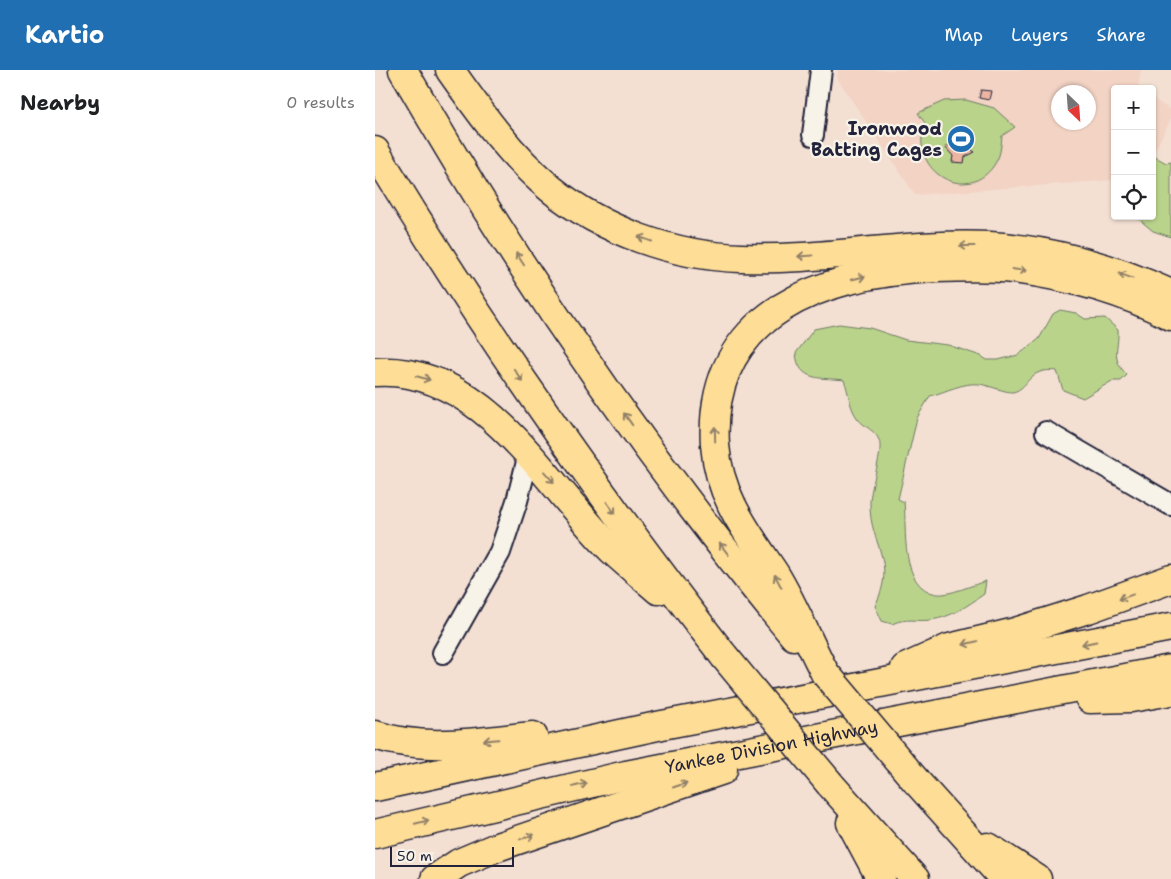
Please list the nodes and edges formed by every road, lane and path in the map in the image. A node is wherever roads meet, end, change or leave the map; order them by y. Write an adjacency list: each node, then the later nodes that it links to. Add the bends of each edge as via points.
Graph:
1 (403, 70): 15 (highway, one-way to 1, via 707,526 607,389 507,239)
2 (450, 70): 6 (highway, one-way to 2, via 1103,267 1005,248 903,248 742,258 707,255 656,243 607,224 546,185 505,146)
3 (821, 70): 4 (street)
4 (813, 135)
5 (375, 151): 13 (highway, one-way to 13, via 529,392 629,532)
6 (1171, 294)
7 (1171, 316): 15 (highway, one-way to 7, via 775,575 742,527 718,463 715,422 723,382 742,343 764,319 796,298 835,284 906,270 954,267 1011,269 1054,276 1133,299)
8 (375, 372): 10 (highway, one-way to 10, via 414,376 452,391 499,424)
9 (1045, 432): 11 (street)
10 (529, 454): 13 (highway, one-way to 13, via 612,550); 16 (street, via 500,552)
11 (1171, 505)
12 (1171, 579): 18 (highway, one-way to 18, via 1079,612 949,648)
13 (703, 628): 24 (highway, bridge)
14 (1171, 628): 18 (highway, one-way to 18)
15 (803, 641): 26 (highway, bridge, via 825,673)
16 (443, 652)
17 (1171, 669): 20 (highway, Yankee Division Highway)
18 (865, 686): 21 (highway)
19 (1171, 691): 20 (highway, via 1131,698)
20 (1018, 700): 23 (highway, Yankee Division Highway)
21 (662, 725): 22 (highway, one-way to 22, via 441,743 402,741); 25 (highway)
22 (375, 735)
23 (809, 740): 27 (highway, Yankee Division Highway, one-way to 23, via 625,775); 28 (highway, one-way to 23, via 459,863 497,847)
24 (830, 784): 29 (highway); 30 (highway)
25 (375, 787)
26 (957, 828): 31 (highway); 32 (highway)
27 (375, 834)
28 (435, 879)
29 (881, 879)
30 (915, 879)
31 (1004, 879)
32 (1037, 879)

